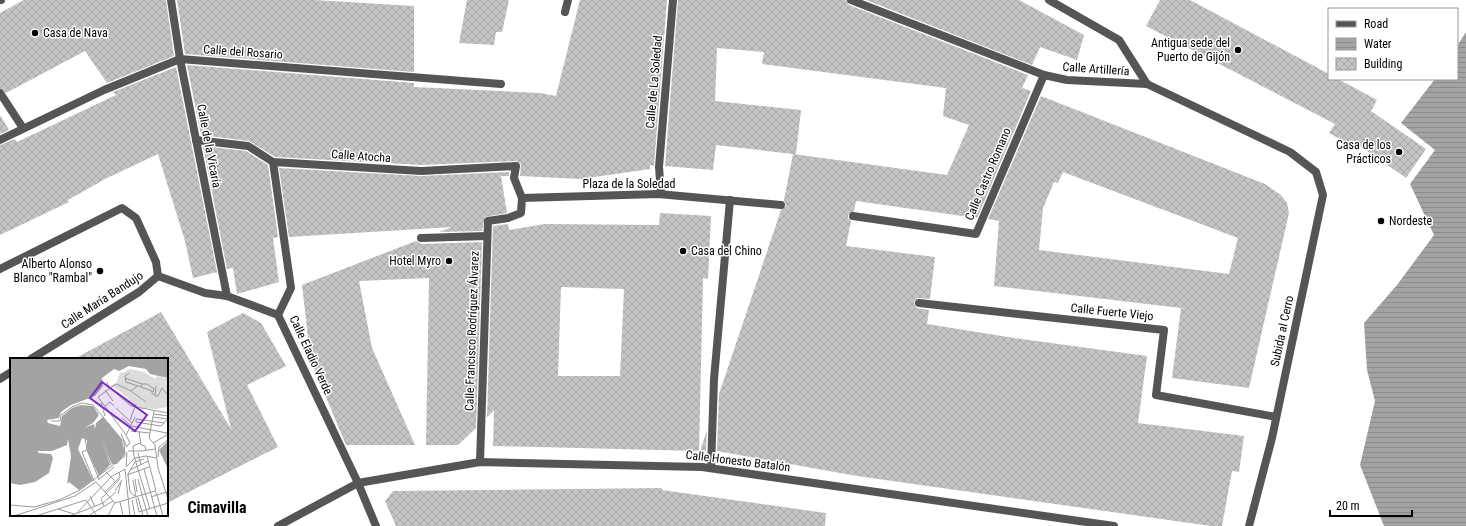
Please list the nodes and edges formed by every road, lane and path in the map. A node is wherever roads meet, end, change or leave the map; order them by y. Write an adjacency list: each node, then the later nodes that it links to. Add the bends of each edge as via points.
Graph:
1 (171, 0): 7 (street, Calle de la Vicaría)
2 (568, 0): 6 (street)
3 (673, 0): 17 (street, Calle de La Soledad, via 659,166)
4 (851, 0): 8 (street, Calle Artillería)
5 (1049, 0): 10 (street, via 1119,40)
6 (565, 12)
7 (180, 59): 9 (street, Calle del Rosario); 12 (street, Calle del Rosario, via 104,90); 14 (street, Calle de la Vicaría)
8 (1044, 75): 10 (street, Calle Artillería, via 1067,80); 21 (street, Calle Castro Romano, via 976,234)
9 (501, 84)
10 (1147, 84): 15 (street, Calle Artillería)
11 (0, 93): 12 (street)
12 (23, 128): 13 (street, Calle del Rosario)
13 (0, 140)
14 (196, 140): 16 (street, Calle Atocha, via 248,146); 26 (street, Calle de la Vicaría)
15 (1290, 152): 32 (street, Subida al Cerro, via 1316,172 1323,195)
16 (273, 162): 18 (street, Calle Atocha, via 421,171 516,166 514,178); 28 (street, Calle Eladio Verde, via 291,288)
17 (661, 194): 18 (street, Plaza de la Soledad); 19 (street, Plaza de la Soledad)
18 (522, 198): 22 (street, Calle Francisco Rodríguez Álvarez, via 521,213 488,221)
19 (730, 200): 20 (street, Plaza de la Soledad); 34 (street, via 714,379)
20 (781, 205)
21 (853, 216)
22 (487, 236): 23 (street); 33 (street, Calle Francisco Rodríguez Álvarez)
23 (421, 238)
24 (0, 269): 25 (street, via 122,208 136,218 156,262)
25 (158, 276): 26 (street, Calle María Bandujo, via 205,293); 29 (street, Calle María Bandujo, via 139,292)
26 (227, 296): 28 (street, Calle María Bandujo)
27 (919, 303): 32 (street, Calle Fuerte Viejo, via 1164,330 1156,395)
28 (278, 314): 35 (street, Calle Eladio Verde)
29 (33, 358)
30 (10, 373): 31 (street)
31 (0, 379)
32 (1276, 417): 39 (street, Subida al Cerro)
33 (480, 462): 34 (street, Calle Honesto Batalón); 35 (street, Calle Honesto Batalón)
34 (711, 468): 38 (street, Calle Honesto Batalón)
35 (358, 483): 36 (street, Calle Honesto Batalón); 37 (street, Calle Eladio Verde)
36 (278, 526)
37 (376, 526)
38 (1114, 526)
39 (1249, 526)

